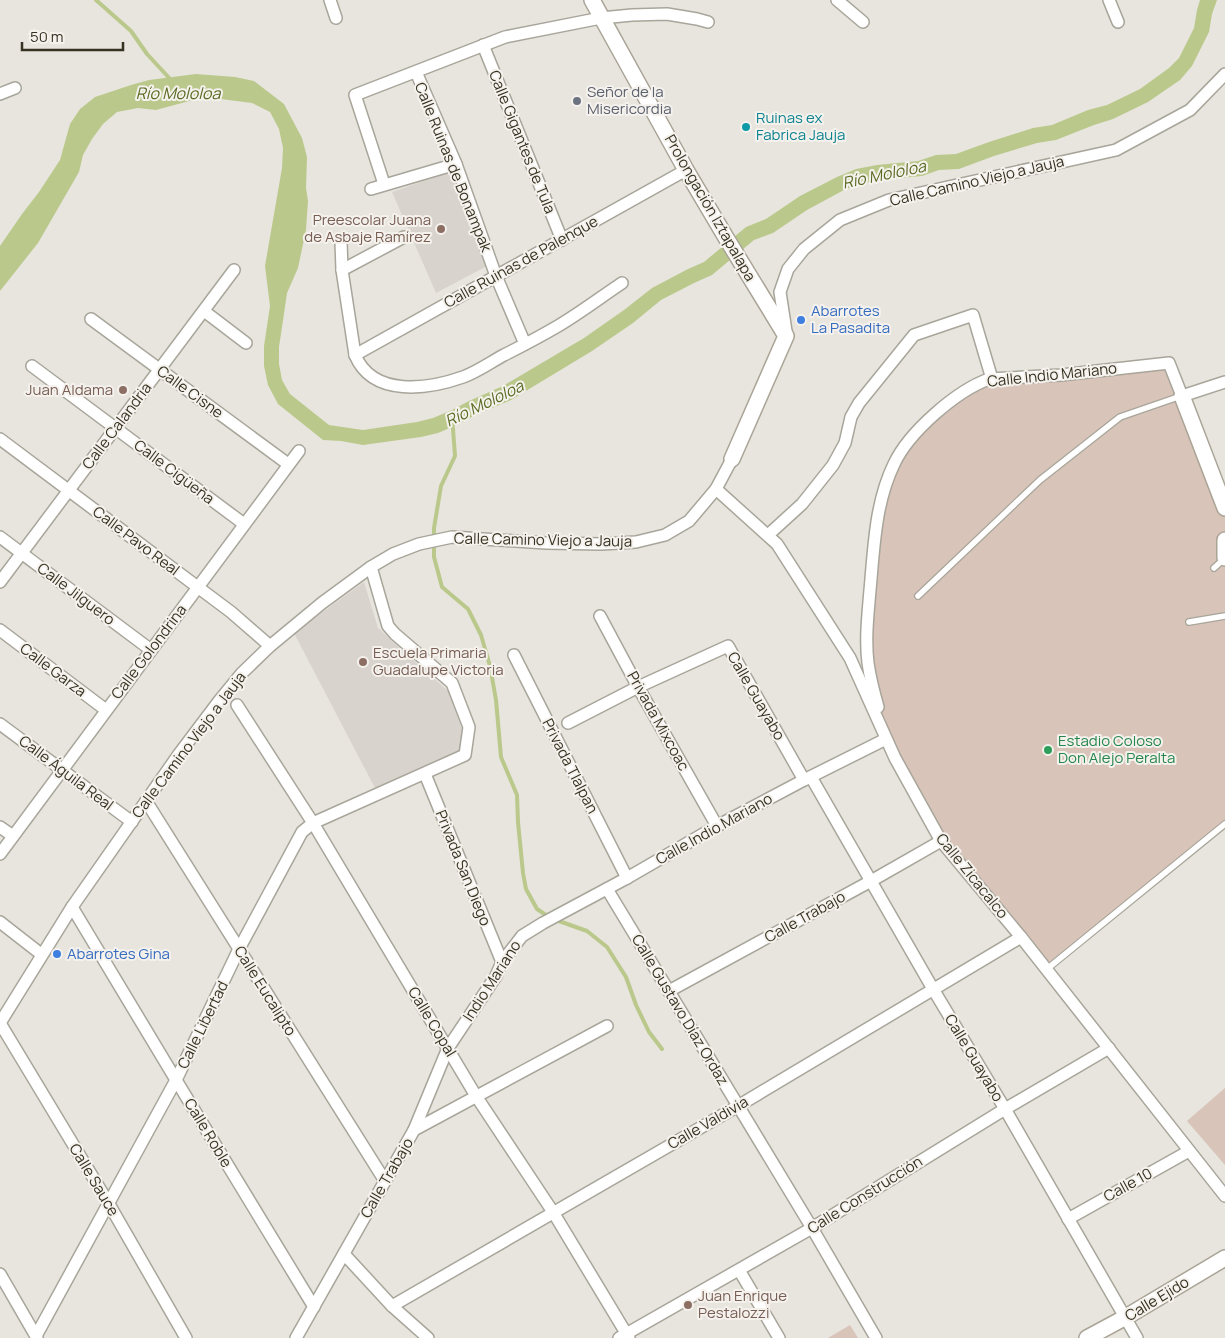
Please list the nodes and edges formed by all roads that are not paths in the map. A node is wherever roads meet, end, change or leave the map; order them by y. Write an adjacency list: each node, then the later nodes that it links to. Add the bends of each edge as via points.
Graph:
1 (330, 0): 5 (street)
2 (592, 0): 6 (street, Prolongación Iztapalapa)
3 (837, 0): 8 (street)
4 (1109, 0): 9 (street)
5 (336, 18)
6 (601, 18): 7 (street, via 667,14); 10 (street, via 505,37); 16 (street, Prolongación Iztapalapa)
7 (708, 22)
8 (862, 22)
9 (1118, 22)
10 (483, 45): 11 (street); 20 (street, Calle Gigantes de Tula)
11 (416, 72): 15 (street, Calle Ruinas de Bonampak); 17 (street, via 355,95)
12 (1225, 74): 28 (street, Calle Camino Viejo a Jauja, via 1190,110 1116,150 889,200 840,220 804,248 788,269 780,292)
13 (15, 88): 14 (street)
14 (0, 94)
15 (456, 164): 17 (street); 24 (street, Calle Ruinas de Bonampak)
16 (686, 170): 20 (street, Calle Ruinas de Palenque); 28 (street, Prolongación Iztapalapa)
17 (384, 184): 18 (street)
18 (371, 189)
19 (404, 237): 23 (street)
20 (562, 240): 24 (street, Calle Ruinas de Palenque)
21 (342, 242): 23 (street)
22 (234, 270): 26 (street, Calle Calandria)
23 (342, 270): 31 (street)
24 (496, 276): 30 (street, Calle Ruinas de Bonampak); 31 (street, Calle Ruinas de Palenque)
25 (622, 283): 30 (street, via 560,325)
26 (204, 311): 29 (street); 33 (street, Calle Calandria)
27 (91, 319): 33 (street, Calle Cisne)
28 (786, 336): 40 (street, Calle Camino Viejo a Jauja)
29 (246, 343)
30 (525, 344): 31 (street, via 465,376 429,386 398,387 378,381 359,364)
31 (355, 355)
32 (32, 366): 37 (street, Calle Cigüeña)
33 (160, 369): 37 (street, Calle Calandria); 41 (street, Calle Cisne)
34 (992, 379): 36 (street, Calle Indio Mariano, via 1169,363); 46 (street, via 973,315 914,335 859,403 851,418 845,443 833,465 802,504); 67 (street, Calle Indio Mariano, via 958,395 930,418 894,463 883,494 875,536 868,662)
35 (1225, 382): 36 (street)
36 (1182, 396): 44 (street); 54 (lane, via 1120,416 1040,480)
37 (115, 428): 43 (street, Calle Calandria); 45 (street, Calle Cigüeña)
38 (0, 439): 43 (street, Calle Pavo Real)
39 (299, 450): 41 (street, Calle Golondrina)
40 (732, 458): 42 (street, Calle Camino Viejo a Jauja)
41 (288, 464): 45 (street, Calle Golondrina)
42 (716, 489): 46 (street, Calle Zicacalco); 51 (street, Calle Camino Viejo a Jauja, via 689,521 664,535 636,542 546,543 452,537 419,544 392,554)
43 (69, 490): 49 (street, Calle Calandria); 53 (street, Calle Pavo Real)
44 (1225, 508)
45 (244, 524): 53 (street, Calle Golondrina)
46 (768, 535): 67 (street, Calle Zicacalco, via 778,544 850,658)
47 (0, 537): 49 (street, Calle Jilguero)
48 (1225, 540): 50 (street)
49 (21, 553): 52 (street, Calle Calandria); 60 (street, Calle Jilguero)
50 (1221, 561)
51 (371, 567): 59 (street, Calle Camino Viejo a Jauja, via 322,602); 69 (street, Calle Libertad, via 388,626 452,683 468,727 465,756)
52 (0, 582)
53 (198, 587): 59 (street, Calle Pavo Real); 60 (street, Calle Golondrina)
54 (918, 596)
55 (600, 616): 62 (street, Privada Mixcoac)
56 (1225, 616): 57 (lane)
57 (1189, 622)
58 (0, 630): 64 (street, Calle Garza)
59 (270, 646): 71 (street, Calle Camino Viejo a Jauja, via 219,701)
60 (151, 650): 64 (street, Calle Golondrina)
61 (514, 655): 80 (street, Privada Tlalpan)
62 (638, 687): 65 (street); 70 (street, Calle Guayabo, via 728,646); 75 (street, Privada Mixcoac)
63 (237, 705): 73 (street, Calle Copal)
64 (106, 710): 68 (street, Calle Golondrina)
65 (568, 723)
66 (0, 724): 68 (street, Calle Águila Real)
67 (886, 737): 70 (street, Calle Indio Mariano); 78 (street, Calle Zicacalco)
68 (62, 770): 72 (street, Calle Águila Real); 77 (street, Calle Golondrina)
69 (425, 774): 73 (street, Calle Libertad); 89 (street, Privada San Diego)
70 (808, 778): 75 (street, Calle Indio Mariano); 81 (street, Calle Guayabo)
71 (146, 801): 72 (street, Calle Camino Viejo a Jauja); 87 (street, Calle Eucalipto)
72 (132, 822): 83 (street, Calle Camino Viejo a Jauja)
73 (313, 823): 87 (street, Calle Libertad, via 302,832); 95 (street, Calle Copal)
74 (1225, 824): 90 (lane)
75 (717, 826): 80 (street, Calle Indio Mariano)
76 (0, 827): 77 (street)
77 (13, 836): 79 (street, Calle Golondrina)
78 (941, 841): 81 (street, Calle Trabajo); 86 (street, Calle Zicacalco)
79 (0, 854)
80 (627, 878): 82 (street, Calle Indio Mariano)
81 (871, 881): 91 (street, Calle Guayabo); 92 (street, Calle Trabajo)
82 (606, 889): 85 (street, Calle Indio Mariano); 92 (street, Calle Gustavo Díaz Ordaz)
83 (72, 906): 88 (street, Calle Camino Viejo a Jauja); 97 (street, Calle Roble)
84 (0, 922): 88 (street)
85 (543, 923): 89 (street, Indio Mariano, via 522,936)
86 (1022, 937): 90 (street, Calle Zicacalco); 91 (street, Calle Valdivia)
87 (239, 949): 97 (street, Calle Libertad); 103 (street, Calle Eucalipto)
88 (42, 954): 93 (street, Calle Camino Viejo a Jauja)
89 (502, 962): 95 (street, Indio Mariano)
90 (1047, 969): 96 (street, Calle Zicacalco)
91 (933, 990): 99 (street, Calle Valdivia); 100 (street, Calle Guayabo)
92 (669, 991): 99 (street, Calle Gustavo Díaz Ordaz)
93 (0, 1023): 105 (street, Calle Sauce)
94 (607, 1026): 98 (street, Calle Trabajo)
95 (448, 1048): 98 (street, Calle Copal); 101 (street, Indio Mariano)
96 (1109, 1048): 100 (street, Calle Construcción); 102 (street, Calle Zicacalco)
97 (176, 1080): 105 (street, Calle Libertad); 114 (street, Calle Roble)
98 (476, 1096): 101 (street, Calle Trabajo); 106 (street, Calle Copal)
99 (738, 1106): 106 (street, Calle Valdivia); 108 (street, Calle Gustavo Díaz Ordaz)
100 (1005, 1109): 107 (street, Calle Guayabo); 108 (street, Calle Construcción)
101 (414, 1130): 103 (street, Calle Trabajo)
102 (1189, 1151): 104 (street, Calle Zicacalco); 107 (street, Calle 10)
103 (385, 1181): 109 (street, Calle Trabajo)
104 (1225, 1196)
105 (109, 1204): 116 (street, Calle Libertad); 118 (street, Calle Sauce)
106 (553, 1212): 113 (street, Calle Valdivia); 117 (street, Calle Copal)
107 (1068, 1219): 115 (street, Calle Guayabo)
108 (812, 1228): 111 (street, Calle Construcción); 122 (street, Calle Gustavo Díaz Ordaz)
109 (344, 1254): 113 (street); 114 (street, Calle Trabajo)
110 (1225, 1258): 115 (street, Calle Ejido)
111 (739, 1270): 117 (street, Calle Construcción); 121 (street)
112 (0, 1274): 116 (street)
113 (392, 1306): 120 (street)
114 (314, 1307): 119 (street, Calle Trabajo)
115 (1126, 1317): 123 (street, Calle Ejido); 124 (street, Calle Guayabo)
116 (37, 1337)
117 (625, 1337)
118 (186, 1338)
119 (296, 1338)
120 (428, 1338)
121 (779, 1338)
122 (876, 1338)
123 (1088, 1338)
124 (1137, 1338)

